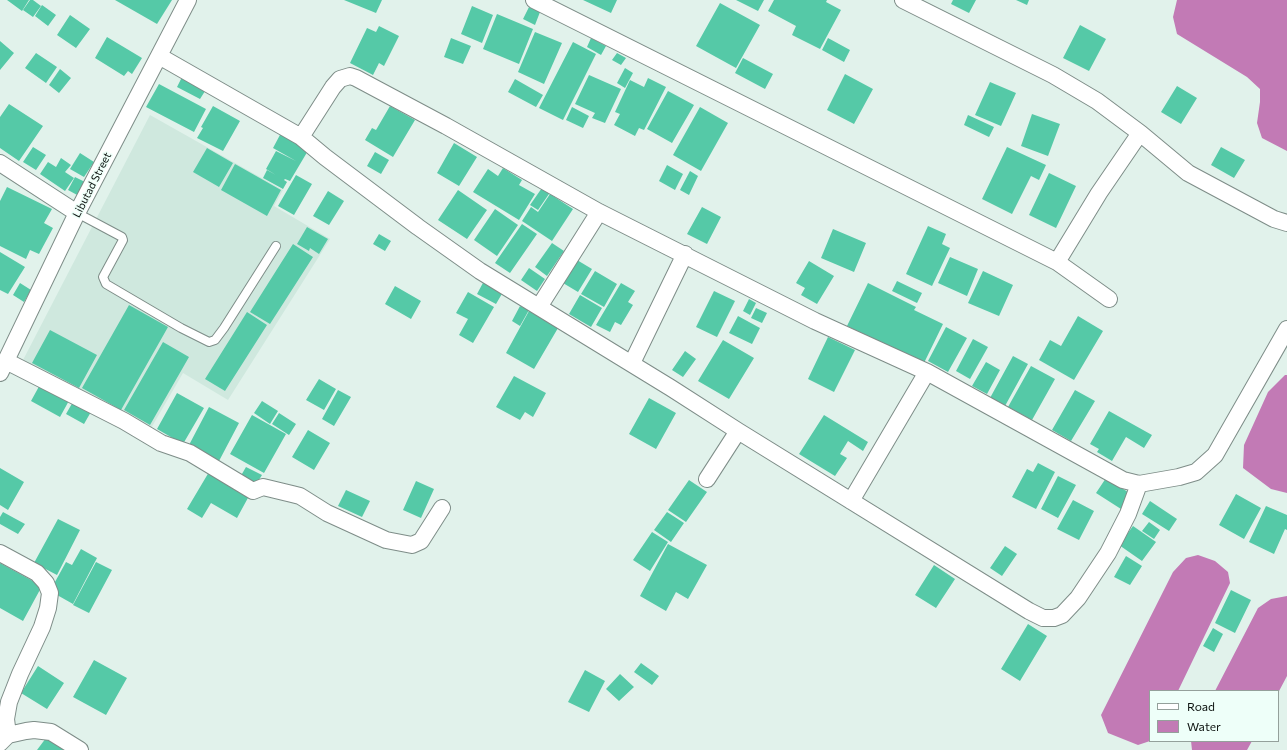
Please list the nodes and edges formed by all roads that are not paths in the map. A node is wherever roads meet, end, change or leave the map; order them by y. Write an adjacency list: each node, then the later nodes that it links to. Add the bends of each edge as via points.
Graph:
1 (188, 0): 4 (street, Libutad Street)
2 (534, 0): 13 (street)
3 (903, 0): 5 (street, via 1053,75 1097,100)
4 (159, 56): 6 (street); 9 (street, Libutad Street)
5 (1140, 132): 10 (street, via 1188,174 1274,219); 13 (street)
6 (301, 137): 8 (street, via 333,87 340,79 350,76 446,126); 15 (street, via 418,227)
7 (0, 163): 9 (street)
8 (599, 212): 12 (street); 15 (street)
9 (77, 213): 11 (lane, via 122,237 123,240 103,277 106,284 209,342 215,340 224,328); 18 (street, Libutad Street)
10 (1287, 223)
11 (276, 246)
12 (685, 254): 17 (street); 19 (street, via 815,321)
13 (1057, 262): 14 (street)
14 (1109, 299)
15 (539, 307): 17 (street)
16 (1287, 329): 22 (street, via 1215,455 1196,472)
17 (632, 364): 20 (street)
18 (3, 367): 24 (street, via 124,421 161,443 190,453 253,491 263,487 296,495 327,513 386,540 412,545 421,540)
19 (927, 372): 22 (street, via 1123,480); 23 (street)
20 (738, 431): 21 (street); 23 (street)
21 (707, 479)
22 (1139, 484): 23 (street, via 1128,514 1108,553 1078,598 1062,615 1054,618 1043,618 1029,611)
23 (850, 501)
24 (442, 508)
25 (0, 553): 26 (street, via 37,573 46,583 50,593 42,627 9,702)
26 (4, 739): 27 (street, via 26,731 51,732)
27 (80, 750)

